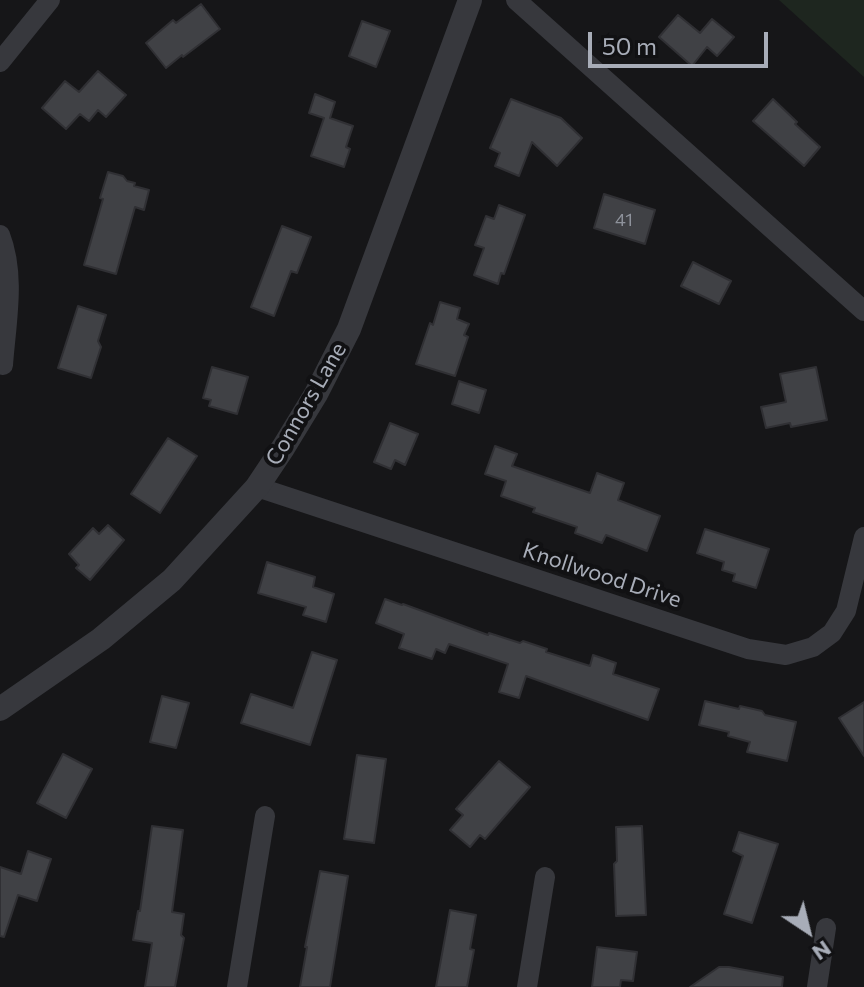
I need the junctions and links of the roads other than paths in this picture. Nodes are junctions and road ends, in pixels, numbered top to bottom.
1 (50, 0) edge
2 (470, 0) edge
3 (516, 0) edge
4 (0, 62) edge
5 (0, 235) edge
6 (864, 311) edge
7 (3, 365) dead end
8 (257, 487) junction
9 (864, 537) edge
10 (0, 709) edge
11 (265, 816) dead end
12 (545, 877) dead end
13 (826, 928) dead end
14 (237, 987) edge
15 (527, 987) edge
16 (817, 987) edge

1 - 4 street
2 - 8 street, Connors Lane
3 - 6 street
5 - 7 street
8 - 9 street, Knollwood Drive
8 - 10 street, Connors Lane
11 - 14 street
12 - 15 street
13 - 16 street

